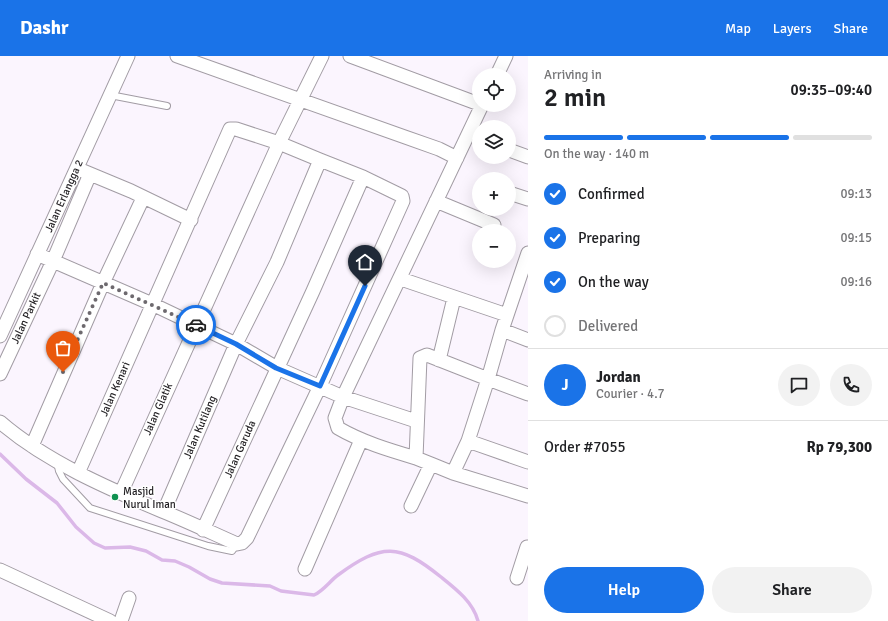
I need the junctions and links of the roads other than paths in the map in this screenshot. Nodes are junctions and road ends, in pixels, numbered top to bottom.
1 (128, 56) edge
2 (176, 56) edge
3 (322, 56) edge
4 (350, 56) edge
5 (506, 56) edge
6 (500, 68) edge
7 (110, 95) junction
8 (300, 99) junction
9 (472, 102) edge
10 (167, 106) dead end
11 (472, 139) edge
12 (279, 143) junction
13 (516, 153) edge
14 (528, 157) edge
15 (457, 158) junction
16 (320, 160) junction
17 (76, 168) junction
18 (90, 174) junction
19 (363, 177) junction
20 (516, 195) edge
21 (143, 198) junction
22 (528, 199) edge
23 (436, 201) junction
24 (191, 220) junction
25 (492, 224) edge
26 (528, 253) edge
27 (37, 254) junction
28 (53, 261) junction
29 (401, 279) junction
30 (103, 283) junction
31 (523, 287) edge
32 (454, 298) junction
33 (152, 304) junction
34 (507, 315) junction
35 (197, 325) junction
36 (502, 330) junction
37 (0, 336) edge
38 (528, 340) edge
39 (236, 344) junction
40 (439, 360) junction
41 (276, 368) junction
42 (0, 374) edge
43 (488, 379) junction
44 (320, 386) junction
45 (528, 394) edge
46 (343, 397) junction
47 (416, 421) junction
48 (0, 422) edge
49 (361, 440) junction
50 (468, 441) junction
51 (32, 446) junction
52 (416, 458) junction
53 (57, 460) junction
54 (528, 462) edge
55 (431, 464) junction
56 (78, 473) junction
57 (453, 473) junction
58 (121, 494) junction
59 (528, 496) edge
60 (411, 506) dead end
61 (164, 511) junction
62 (203, 530) junction
63 (237, 544) junction
64 (528, 544) edge
65 (304, 569) dead end
66 (0, 570) edge
67 (517, 578) dead end
68 (129, 598) dead end
69 (110, 621) edge
70 (121, 621) edge

1 - 7 street, Jalan Erlangga 2
2 - 8 street
3 - 8 street, Jalan Glatik
4 - 9 street
5 - 6 street
7 - 10 lane
7 - 17 street, Jalan Erlangga 2
8 - 12 street, Jalan Glatik
8 - 15 street
11 - 15 street
12 - 16 street
12 - 24 street, Jalan Kenari
12 - 35 street, Jalan Glatik
13 - 14 street
15 - 23 street
16 - 19 street
16 - 39 street, Jalan Kutilang
17 - 18 street
17 - 27 street, Jalan Erlangga 2
18 - 21 street
18 - 28 street, Jalan Parkit
19 - 41 street, Jalan Garuda
19 - 44 street
20 - 22 street
21 - 24 street
21 - 30 street
23 - 25 street
23 - 29 street
24 - 33 street, Jalan Kenari
26 - 31 street
27 - 28 street
27 - 37 street, Jalan Erlangga 2
28 - 30 street
28 - 42 street, Jalan Parkit
29 - 32 street
29 - 46 street
30 - 33 street
30 - 51 street
31 - 34 street
32 - 34 street
32 - 40 street
33 - 35 street
33 - 56 street, Jalan Kenari
34 - 36 street
35 - 39 street
35 - 58 street, Jalan Glatik
36 - 38 street
36 - 43 street
39 - 41 street
39 - 61 street, Jalan Kutilang
40 - 43 street
40 - 47 street
41 - 44 street
41 - 62 street, Jalan Garuda
43 - 45 street
43 - 50 street
44 - 46 street
44 - 63 street
46 - 47 street
46 - 49 street
47 - 52 street
48 - 51 street
49 - 52 street
49 - 65 street
50 - 54 street
50 - 57 street
51 - 53 street
52 - 55 street
53 - 56 street
53 - 63 lane
55 - 57 street
55 - 60 street
56 - 58 street
57 - 59 street
58 - 61 street
61 - 62 street
62 - 63 street
64 - 67 street
66 - 69 street
68 - 70 street

